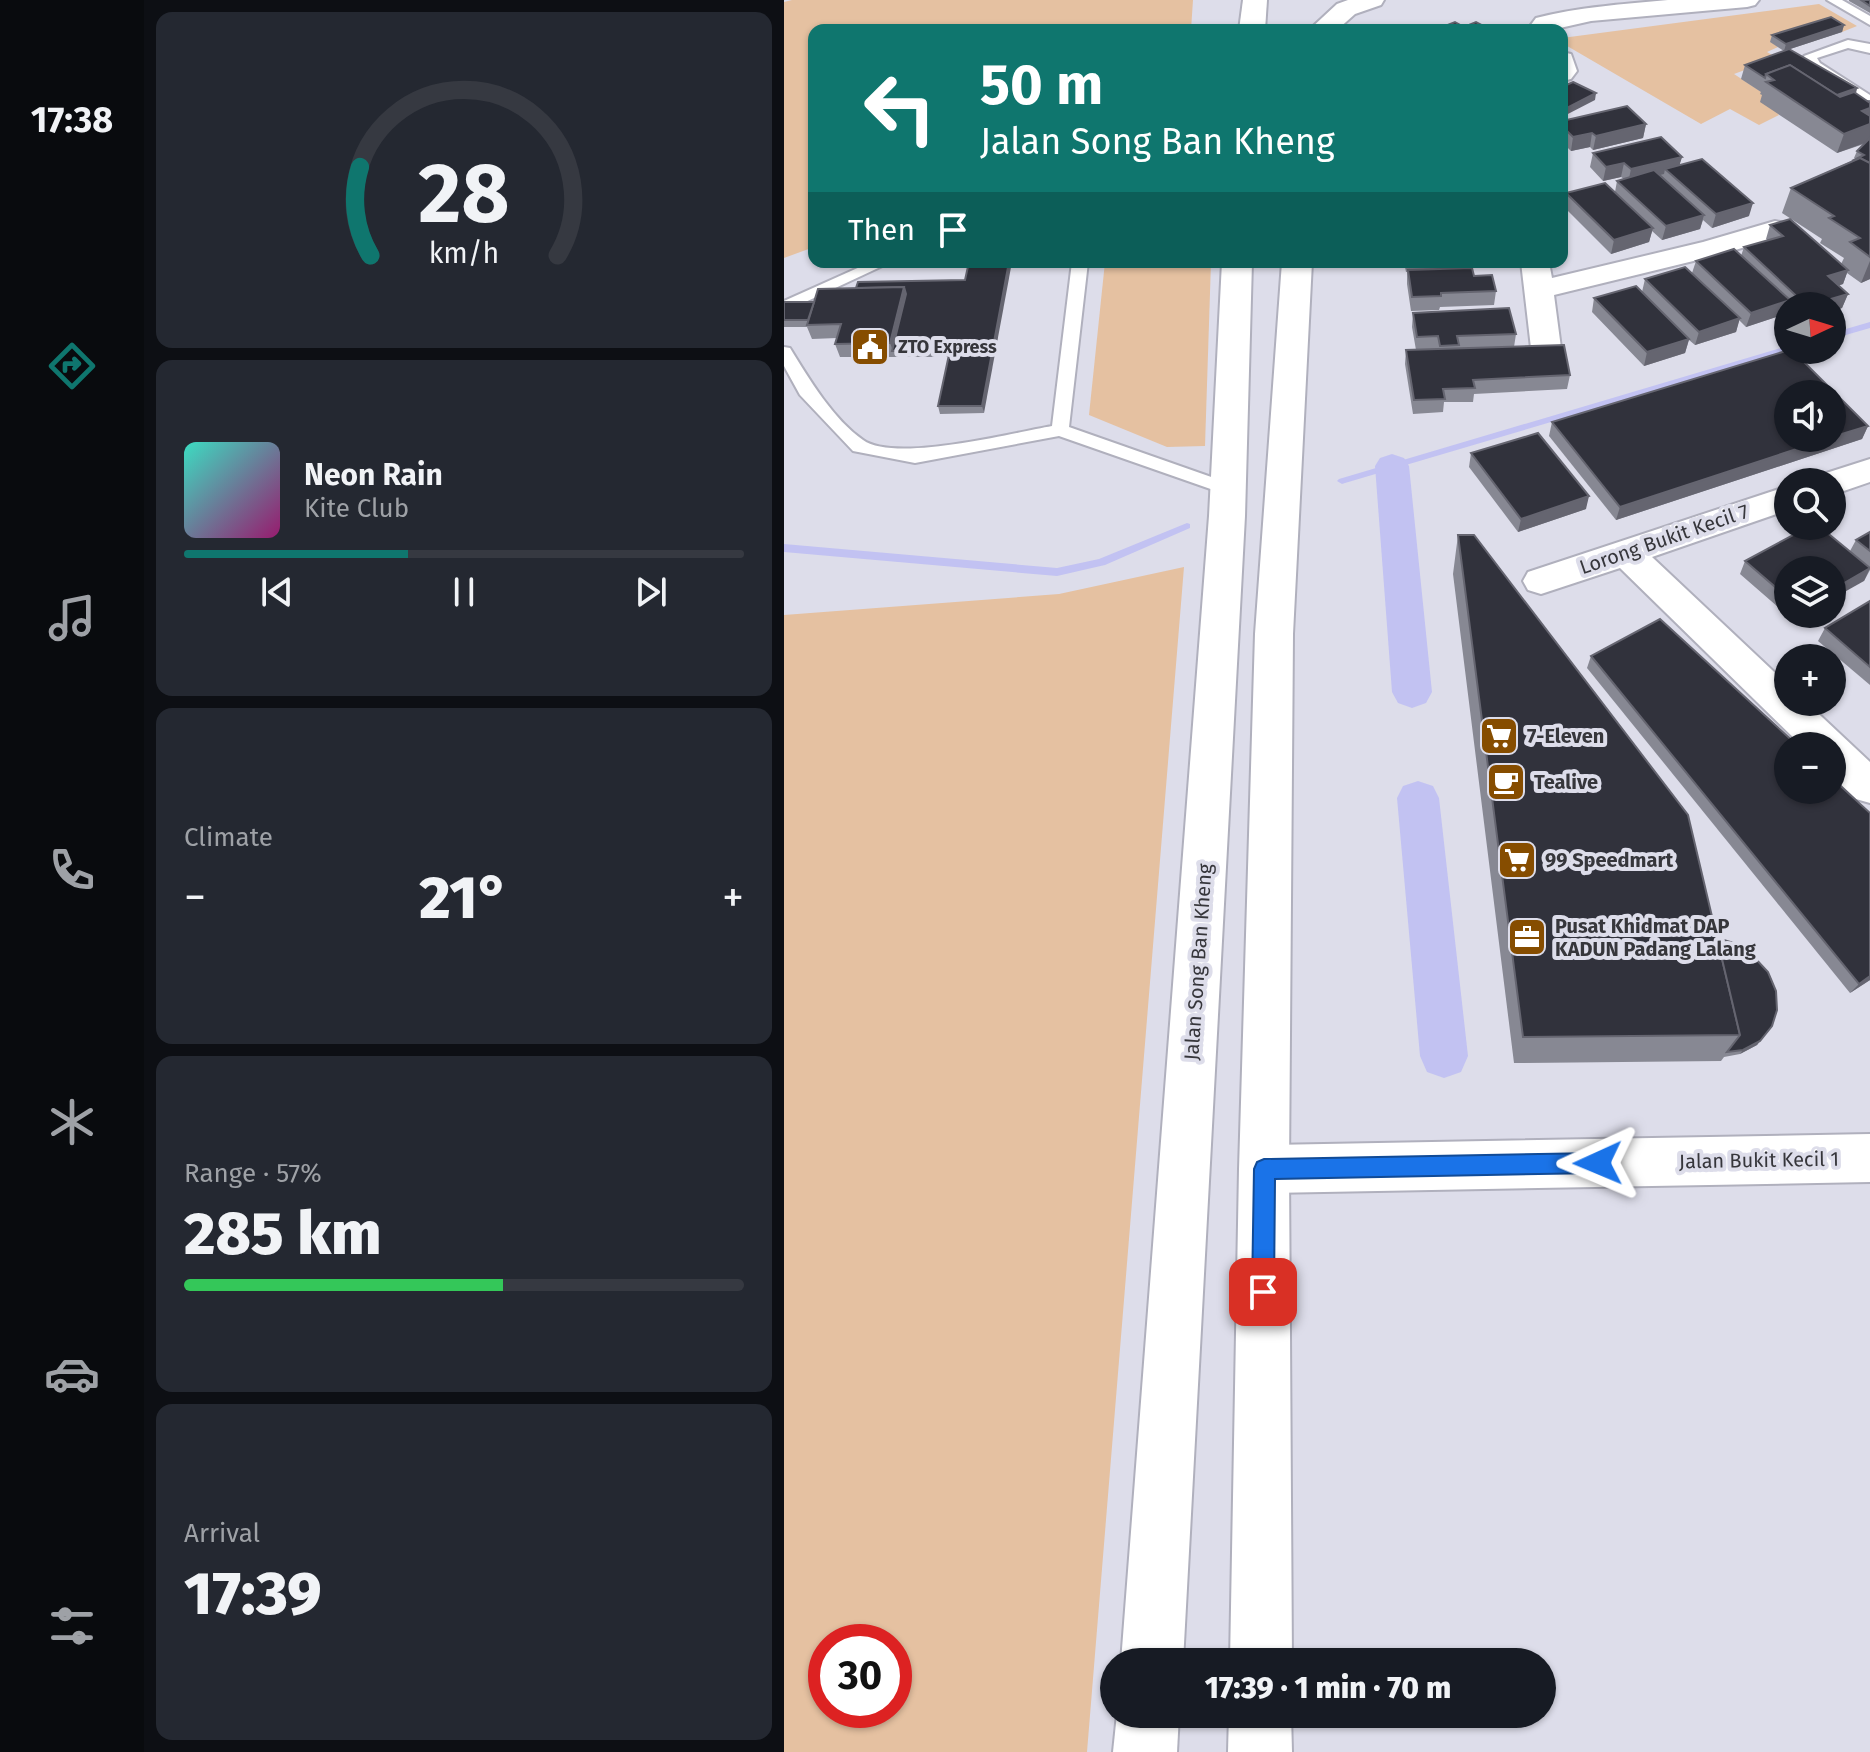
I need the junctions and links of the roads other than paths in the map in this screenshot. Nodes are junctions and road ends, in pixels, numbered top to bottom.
1 (1255, 0) edge
2 (1372, 0) edge
3 (1747, 0) edge
4 (1833, 0) edge
5 (1870, 21) edge
6 (1253, 24) edge
7 (1317, 24) edge
8 (1543, 24) edge
9 (1870, 49) edge
10 (1870, 101) edge
11 (1775, 229) edge
12 (870, 268) edge
13 (1079, 268) edge
14 (1237, 268) edge
15 (1297, 268) edge
16 (1537, 276) edge
17 (784, 307) edge
18 (1546, 348) edge
19 (784, 352) edge
20 (1060, 430) junction
21 (1870, 470) edge
22 (1846, 478) edge
23 (1228, 489) junction
24 (1774, 503) edge
25 (1625, 552) junction
26 (1541, 581) dead end
27 (1812, 732) edge
28 (1846, 764) edge
29 (1870, 787) edge
30 (1870, 1158) edge
31 (1264, 1169) junction
32 (1153, 1648) edge
33 (1261, 1648) edge
34 (1147, 1728) edge
35 (1260, 1728) edge
36 (1145, 1752) edge
37 (1260, 1752) edge

1 - 6 main road
2 - 7 main road
3 - 8 street
4 - 5 lane
9 - 10 lane
11 - 16 street
12 - 17 lane
13 - 20 lane
14 - 23 main road, Jalan Song Ban Kheng
15 - 31 main road
16 - 18 street
19 - 20 lane
20 - 23 lane
21 - 22 street
23 - 32 main road, Jalan Song Ban Kheng
24 - 25 street, Lorong Bukit Kecil 7
25 - 26 street, Lorong Bukit Kecil 7
25 - 27 street
28 - 29 street
30 - 31 street, Jalan Bukit Kecil 1
31 - 33 main road
34 - 36 main road
35 - 37 main road

